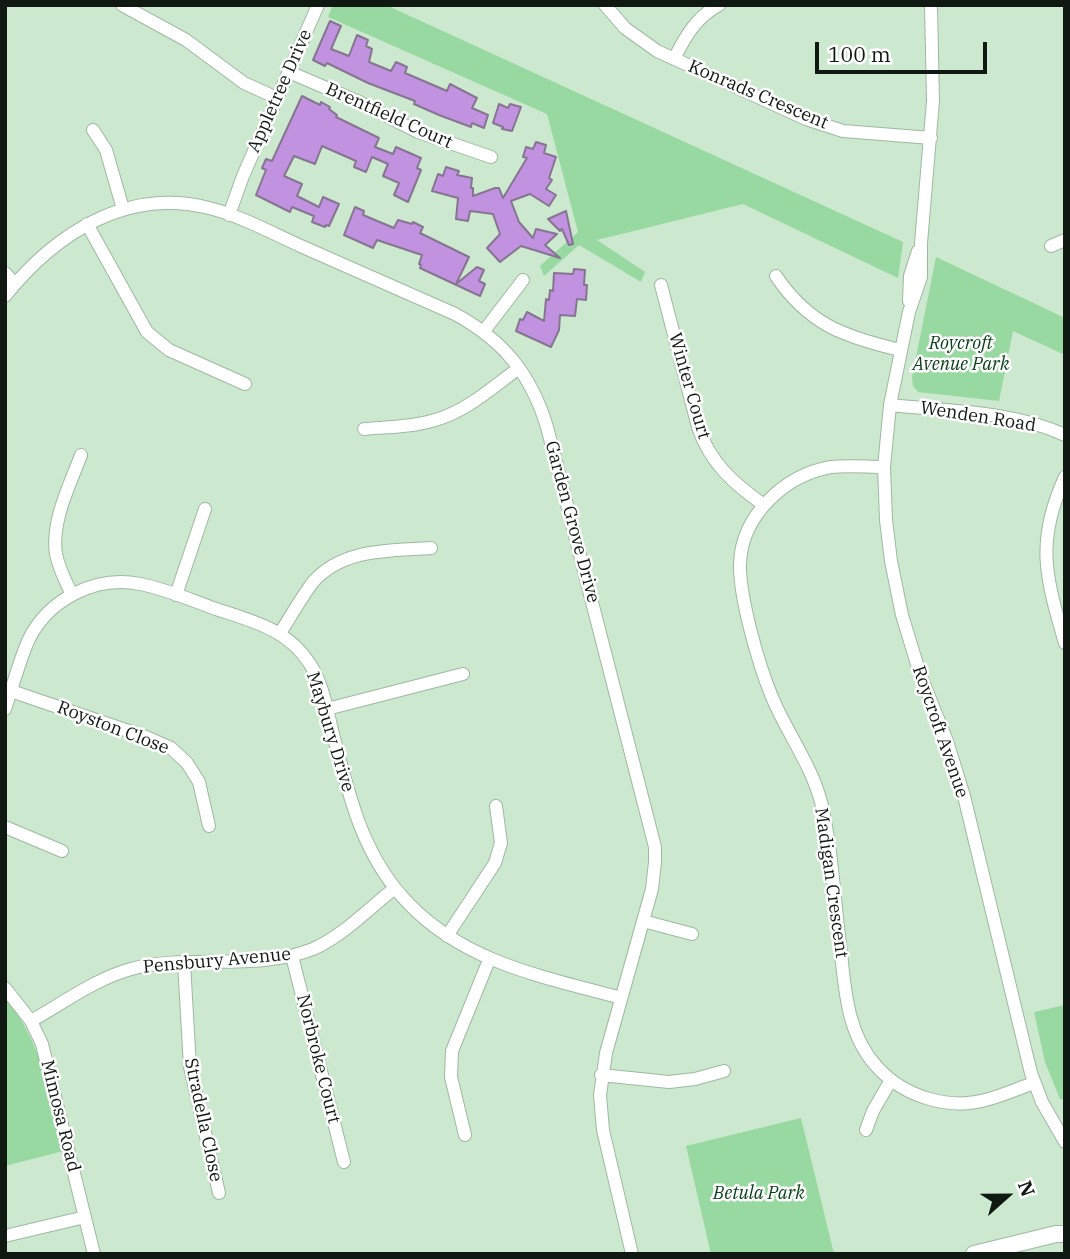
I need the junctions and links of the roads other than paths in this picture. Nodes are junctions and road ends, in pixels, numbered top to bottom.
1 (122, 5) edge
2 (318, 5) edge
3 (604, 5) edge
4 (719, 5) edge
5 (931, 5) edge
6 (674, 59) junction
7 (289, 72) junction
8 (276, 98) junction
9 (93, 130) dead end
10 (931, 138) junction
11 (491, 157) dead end
12 (123, 209) junction
13 (225, 213) junction
14 (87, 224) junction
15 (1065, 240) edge
16 (1051, 246) dead end
17 (5, 273) edge
18 (776, 276) dead end
19 (523, 280) dead end
20 (15, 285) junction
21 (661, 285) dead end
22 (5, 296) edge
23 (484, 331) junction
24 (900, 349) junction
25 (519, 368) junction
26 (245, 384) dead end
27 (890, 405) junction
28 (364, 429) dead end
29 (1065, 435) edge
30 (81, 455) dead end
31 (884, 467) junction
32 (1065, 477) edge
33 (764, 505) junction
34 (205, 509) dead end
35 (431, 548) dead end
36 (72, 595) junction
37 (176, 595) junction
38 (280, 633) junction
39 (1065, 643) edge
40 (463, 674) dead end
41 (11, 691) junction
42 (5, 709) edge
43 (327, 709) junction
44 (496, 806) dead end
45 (209, 826) dead end
46 (5, 827) edge
47 (62, 851) dead end
48 (395, 888) junction
49 (643, 921) junction
50 (692, 934) dead end
51 (447, 936) junction
52 (292, 956) junction
53 (489, 960) junction
54 (184, 963) junction
55 (5, 988) edge
56 (621, 998) junction
57 (31, 1021) junction
58 (724, 1071) dead end
59 (601, 1075) junction
60 (891, 1080) junction
61 (1034, 1083) junction
62 (1060, 1121) edge
63 (866, 1130) dead end
64 (465, 1135) dead end
65 (1065, 1142) edge
66 (344, 1162) dead end
67 (219, 1193) dead end
68 (85, 1217) junction
69 (1062, 1233) edge
70 (5, 1236) edge
71 (93, 1254) edge
72 (632, 1254) edge
73 (974, 1254) edge

1 - 8 street
2 - 7 street, Appletree Drive
3 - 6 street, Konrads Crescent
4 - 6 street
5 - 10 street, Roycroft Avenue
6 - 10 street, Konrads Crescent
7 - 8 street, Appletree Drive
7 - 11 street, Brentfield Court
8 - 13 street, Appletree Drive
9 - 12 street
10 - 24 street, Roycroft Avenue
12 - 13 street, Garden Grove Drive
12 - 14 street, Garden Grove Drive
13 - 23 street, Garden Grove Drive
14 - 20 street, Garden Grove Drive
14 - 26 street
15 - 16 street
17 - 20 street
18 - 24 street
19 - 23 street
20 - 22 street, Garden Grove Drive
21 - 33 street, Winter Court
23 - 25 street, Garden Grove Drive
24 - 27 street, Roycroft Avenue
25 - 28 street
25 - 49 street, Garden Grove Drive
27 - 29 street, Wenden Road
27 - 31 street, Roycroft Avenue
30 - 36 street
31 - 33 street, Madigan Crescent
31 - 61 street, Roycroft Avenue
32 - 39 street
33 - 60 street, Madigan Crescent
34 - 37 street
35 - 38 street
36 - 37 street, Maybury Drive
36 - 41 street, Maybury Drive
37 - 38 street, Maybury Drive
38 - 43 street, Maybury Drive
40 - 43 street
41 - 42 street, Maybury Drive
41 - 45 street, Royston Close
43 - 48 street, Maybury Drive
44 - 51 street
46 - 47 street
48 - 51 street, Maybury Drive
48 - 52 street, Pensbury Avenue
49 - 50 street
49 - 56 street, Garden Grove Drive
51 - 53 street, Maybury Drive
52 - 54 street, Pensbury Avenue
52 - 66 street, Norbroke Court
53 - 56 street, Maybury Drive
53 - 64 street
54 - 57 street, Pensbury Avenue
54 - 67 street, Stradella Close
55 - 57 street, Mimosa Road
56 - 59 street, Garden Grove Drive
57 - 68 street, Mimosa Road
58 - 59 street
59 - 72 street, Garden Grove Drive
60 - 61 street, Madigan Crescent
60 - 63 street
61 - 62 street, Roycroft Avenue
62 - 65 street, Roycroft Avenue
68 - 70 street
68 - 71 street, Mimosa Road
69 - 73 street

